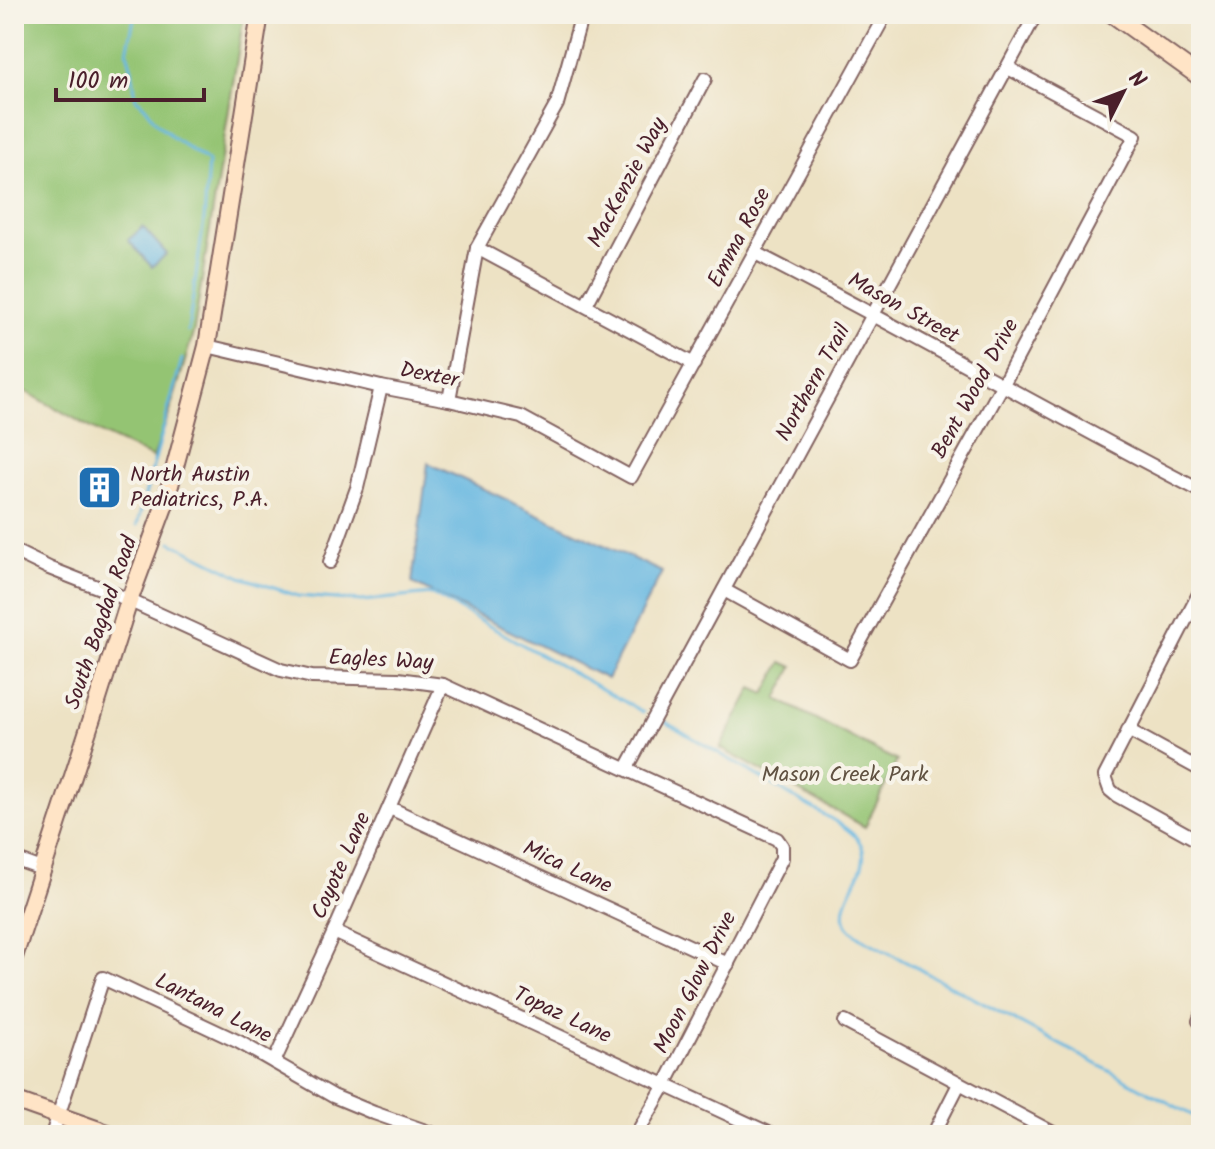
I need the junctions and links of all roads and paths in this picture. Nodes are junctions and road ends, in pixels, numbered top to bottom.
1 (260, 14) edge
2 (582, 14) edge
3 (1112, 14) edge
4 (879, 16) edge
5 (1035, 16) dead end
6 (1008, 68) junction
7 (1201, 78) edge
8 (705, 79) dead end
9 (477, 248) junction
10 (755, 253) junction
11 (586, 305) junction
12 (873, 315) junction
13 (207, 346) junction
14 (694, 364) junction
15 (1002, 386) junction
16 (381, 387) junction
17 (449, 400) junction
18 (631, 477) joint
19 (1201, 491) edge
20 (14, 551) edge
21 (330, 562) dead end
22 (724, 590) junction
23 (1201, 590) edge
24 (129, 601) junction
25 (1197, 607) edge
26 (443, 685) junction
27 (1128, 730) junction
28 (627, 768) junction
29 (1201, 770) edge
30 (390, 808) junction
31 (1201, 842) edge
32 (782, 846) joint
33 (14, 859) edge
34 (42, 869) junction
35 (334, 932) junction
36 (14, 957) edge
37 (728, 964) junction
38 (845, 1022) dead end
39 (274, 1062) junction
40 (959, 1084) junction
41 (665, 1085) junction
42 (14, 1100) edge
43 (59, 1115) junction
44 (52, 1135) edge
45 (113, 1135) edge
46 (437, 1135) edge
47 (636, 1135) edge
48 (773, 1135) edge
49 (933, 1135) edge
50 (1057, 1135) edge

1 - 13 main road, South Bagdad Road
2 - 9 street
3 - 7 main road
4 - 10 street, Emma Rose
5 - 6 street, Northern Trail
6 - 12 street, Northern Trail
6 - 15 street, Bent Wood Drive
8 - 11 street, MacKenzie Way
9 - 11 street
9 - 17 street
10 - 12 street, Mason Street
10 - 14 street, Emma Rose
11 - 14 street
12 - 15 street, Mason Street
12 - 22 street, Northern Trail
13 - 16 street, Dexter
13 - 24 main road, South Bagdad Road
14 - 18 street, Emma Rose
15 - 19 street, Mason Street
15 - 22 street, Bent Wood Drive
16 - 17 street, Dexter
16 - 21 street
17 - 18 street, Dexter
20 - 24 street, Eagles Way
22 - 28 street, Northern Trail
23 - 25 street
24 - 26 street, Eagles Way
24 - 34 main road, South Bagdad Road
25 - 27 street
26 - 28 street, Eagles Way
26 - 30 street, Coyote Lane
27 - 29 street
27 - 31 street
28 - 32 street, Eagles Way
30 - 35 street, Coyote Lane
30 - 37 street, Mica Lane
32 - 37 street, Moon Glow Drive
33 - 34 street
34 - 36 main road, South Bagdad Road
35 - 39 street, Coyote Lane
35 - 41 street, Topaz Lane
37 - 41 street, Moon Glow Drive
38 - 40 street
39 - 43 street, Lantana Lane
39 - 46 street, Lantana Lane
40 - 49 street
40 - 50 street
41 - 47 street, Moon Glow Drive
41 - 48 street, Topaz Lane
42 - 43 main road
43 - 44 street
43 - 45 main road

